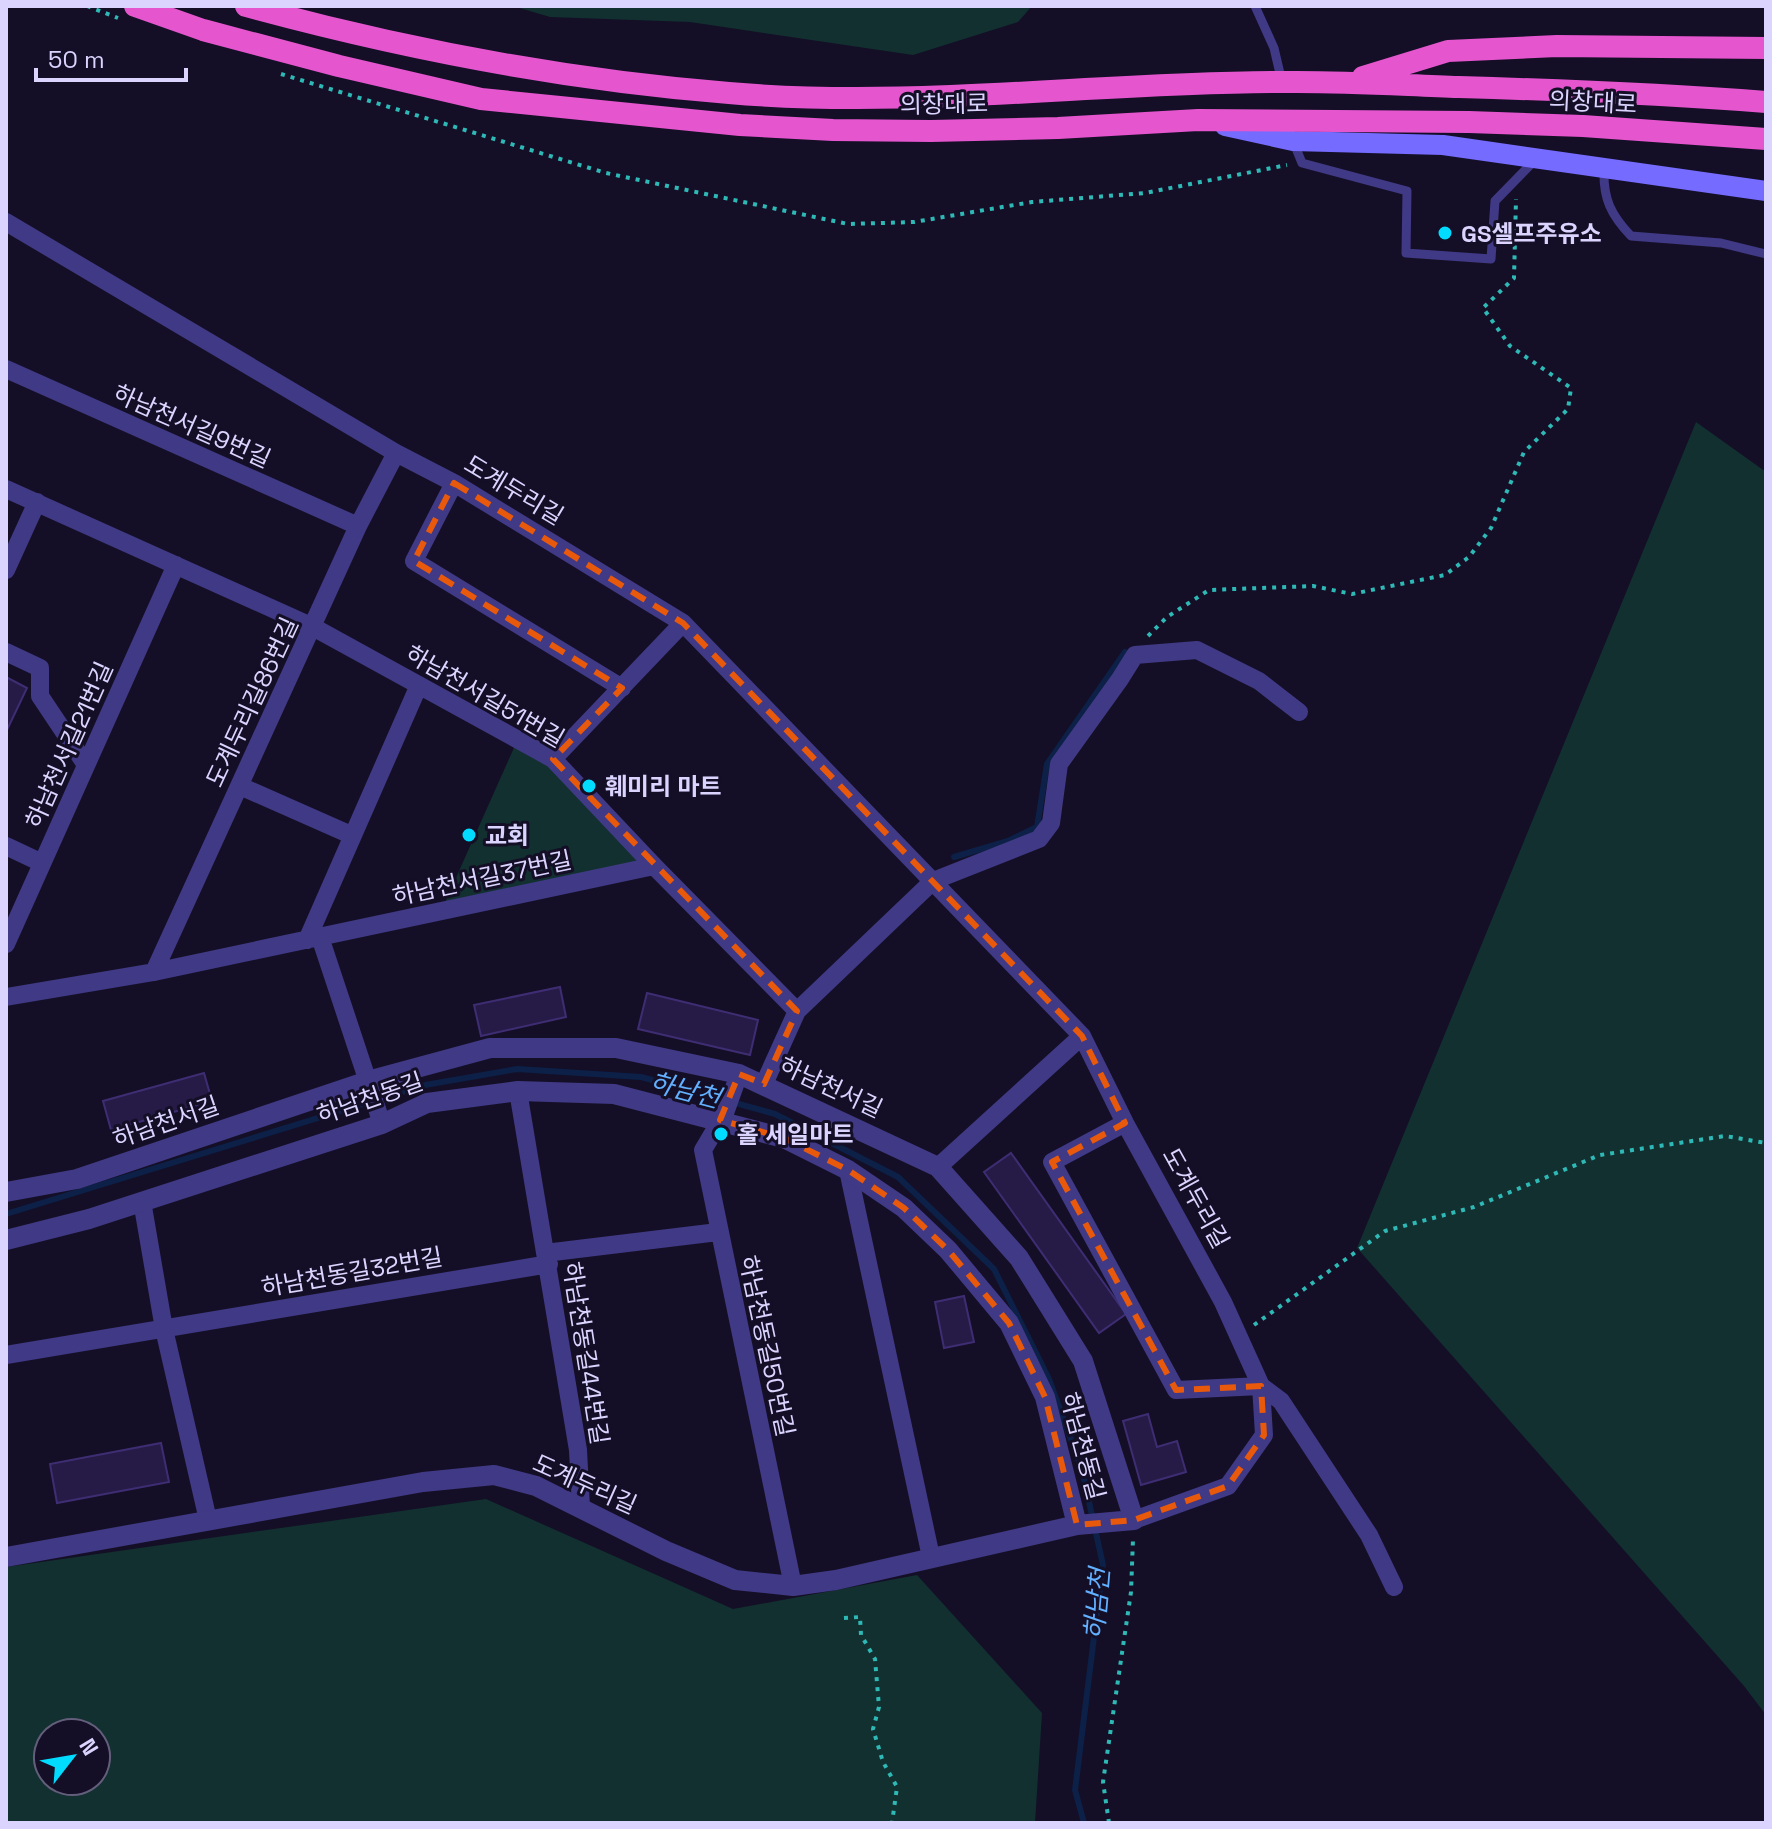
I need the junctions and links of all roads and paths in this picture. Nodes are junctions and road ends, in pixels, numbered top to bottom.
1 (87, 6) edge
2 (246, 6) edge
3 (1255, 6) edge
4 (131, 14) edge
5 (1766, 48) edge
6 (268, 70) dead end
7 (1282, 82) junction
8 (1343, 83) junction
9 (1766, 102) edge
10 (1198, 120) junction
11 (1766, 139) edge
12 (1293, 141) junction
13 (1537, 158) junction
14 (1302, 163) junction
15 (1604, 169) junction
16 (1517, 176) junction
17 (1766, 191) edge
18 (6, 222) edge
19 (1766, 254) edge
20 (6, 369) edge
21 (396, 453) junction
22 (454, 483) junction
23 (6, 489) edge
24 (37, 502) junction
25 (358, 526) junction
26 (176, 565) junction
27 (6, 570) edge
28 (683, 623) junction
29 (313, 627) junction
30 (6, 652) edge
31 (1135, 655) junction
32 (419, 685) junction
33 (622, 688) junction
34 (1299, 712) dead end
35 (553, 759) junction
36 (86, 765) junction
37 (240, 786) junction
38 (351, 835) junction
39 (6, 846) edge
40 (42, 863) junction
41 (654, 866) junction
42 (933, 881) junction
43 (314, 938) junction
44 (6, 944) edge
45 (154, 972) junction
46 (6, 997) edge
47 (797, 1011) junction
48 (1082, 1036) junction
49 (737, 1081) junction
50 (764, 1084) junction
51 (369, 1085) junction
52 (518, 1091) junction
53 (722, 1117) junction
54 (381, 1119) junction
55 (1125, 1123) junction
56 (1766, 1143) edge
57 (938, 1167) junction
58 (848, 1170) junction
59 (6, 1192) edge
60 (142, 1201) junction
61 (718, 1232) junction
62 (6, 1240) edge
63 (547, 1258) junction
64 (1250, 1327) dead end
65 (164, 1329) junction
66 (6, 1355) edge
67 (1261, 1386) junction
68 (581, 1508) junction
69 (208, 1520) junction
70 (1124, 1522) junction
71 (1080, 1525) junction
72 (6, 1557) edge
73 (931, 1557) junction
74 (793, 1586) junction
75 (1394, 1587) dead end
76 (844, 1618) dead end
77 (892, 1823) edge
78 (1109, 1823) edge

1 - 4 path
2 - 7 highway, 의창대로
3 - 7 lane
4 - 10 highway, 의창대로
5 - 8 highway
6 - 14 path
7 - 8 highway, 의창대로
8 - 9 highway, 의창대로
10 - 11 highway, 의창대로
10 - 12 main road
12 - 13 main road
12 - 14 lane
13 - 15 main road
13 - 16 lane
14 - 16 lane
15 - 17 main road
15 - 19 lane
16 - 31 path
18 - 21 street, 도계두리길
20 - 25 street, 하남천서길9번길
21 - 22 street, 도계두리길
21 - 25 street, 도계두리길86번길
22 - 28 street, 도계두리길
22 - 33 street
23 - 24 street, 하남천서길51번길
24 - 26 street, 하남천서길51번길
24 - 27 street
25 - 29 street, 도계두리길86번길
26 - 29 street, 하남천서길51번길
26 - 36 street, 하남천서길21번길
28 - 33 street
28 - 42 street, 도계두리길
29 - 32 street, 하남천서길51번길
29 - 37 street, 도계두리길86번길
30 - 36 street
31 - 34 street
31 - 42 street
32 - 35 street, 하남천서길51번길
32 - 38 street
33 - 35 street
35 - 41 street, 하남천서길51번길
36 - 40 street, 하남천서길21번길
37 - 38 street
37 - 45 street, 도계두리길86번길
38 - 43 street
39 - 40 street
40 - 44 street, 하남천서길21번길
41 - 43 street, 하남천서길37번길
41 - 47 street, 하남천서길51번길
42 - 47 street
42 - 48 street, 도계두리길
43 - 45 street
43 - 51 street
45 - 46 street
47 - 50 street
48 - 55 street, 도계두리길
48 - 57 street
49 - 50 street, 하남천서길
49 - 51 street, 하남천서길
49 - 53 street, 하남천동길50번길
50 - 57 street, 하남천서길
51 - 54 street
51 - 59 street, 하남천서길
52 - 53 street, 하남천동길
52 - 54 street, 하남천동길
52 - 63 street, 하남천동길44번길
53 - 58 street, 하남천동길
53 - 61 street, 하남천동길50번길
54 - 60 street, 하남천동길
55 - 67 street, 도계두리길
55 - 67 street
56 - 64 path
57 - 70 street, 하남천서길
58 - 71 street, 하남천동길
58 - 73 street
60 - 62 street, 하남천동길
60 - 65 street
61 - 63 street, 하남천동길44번길
61 - 74 street, 하남천동길50번길
63 - 65 street, 하남천동길32번길
63 - 68 street, 하남천동길44번길
65 - 66 street, 하남천동길32번길
65 - 69 street
67 - 70 street, 도계두리길
67 - 75 street, 도계두리길
68 - 69 street, 도계두리길
68 - 74 street, 도계두리길
69 - 72 street, 도계두리길
70 - 71 street, 도계두리길
70 - 78 path
71 - 73 street, 도계두리길
73 - 74 street, 도계두리길
76 - 77 path

